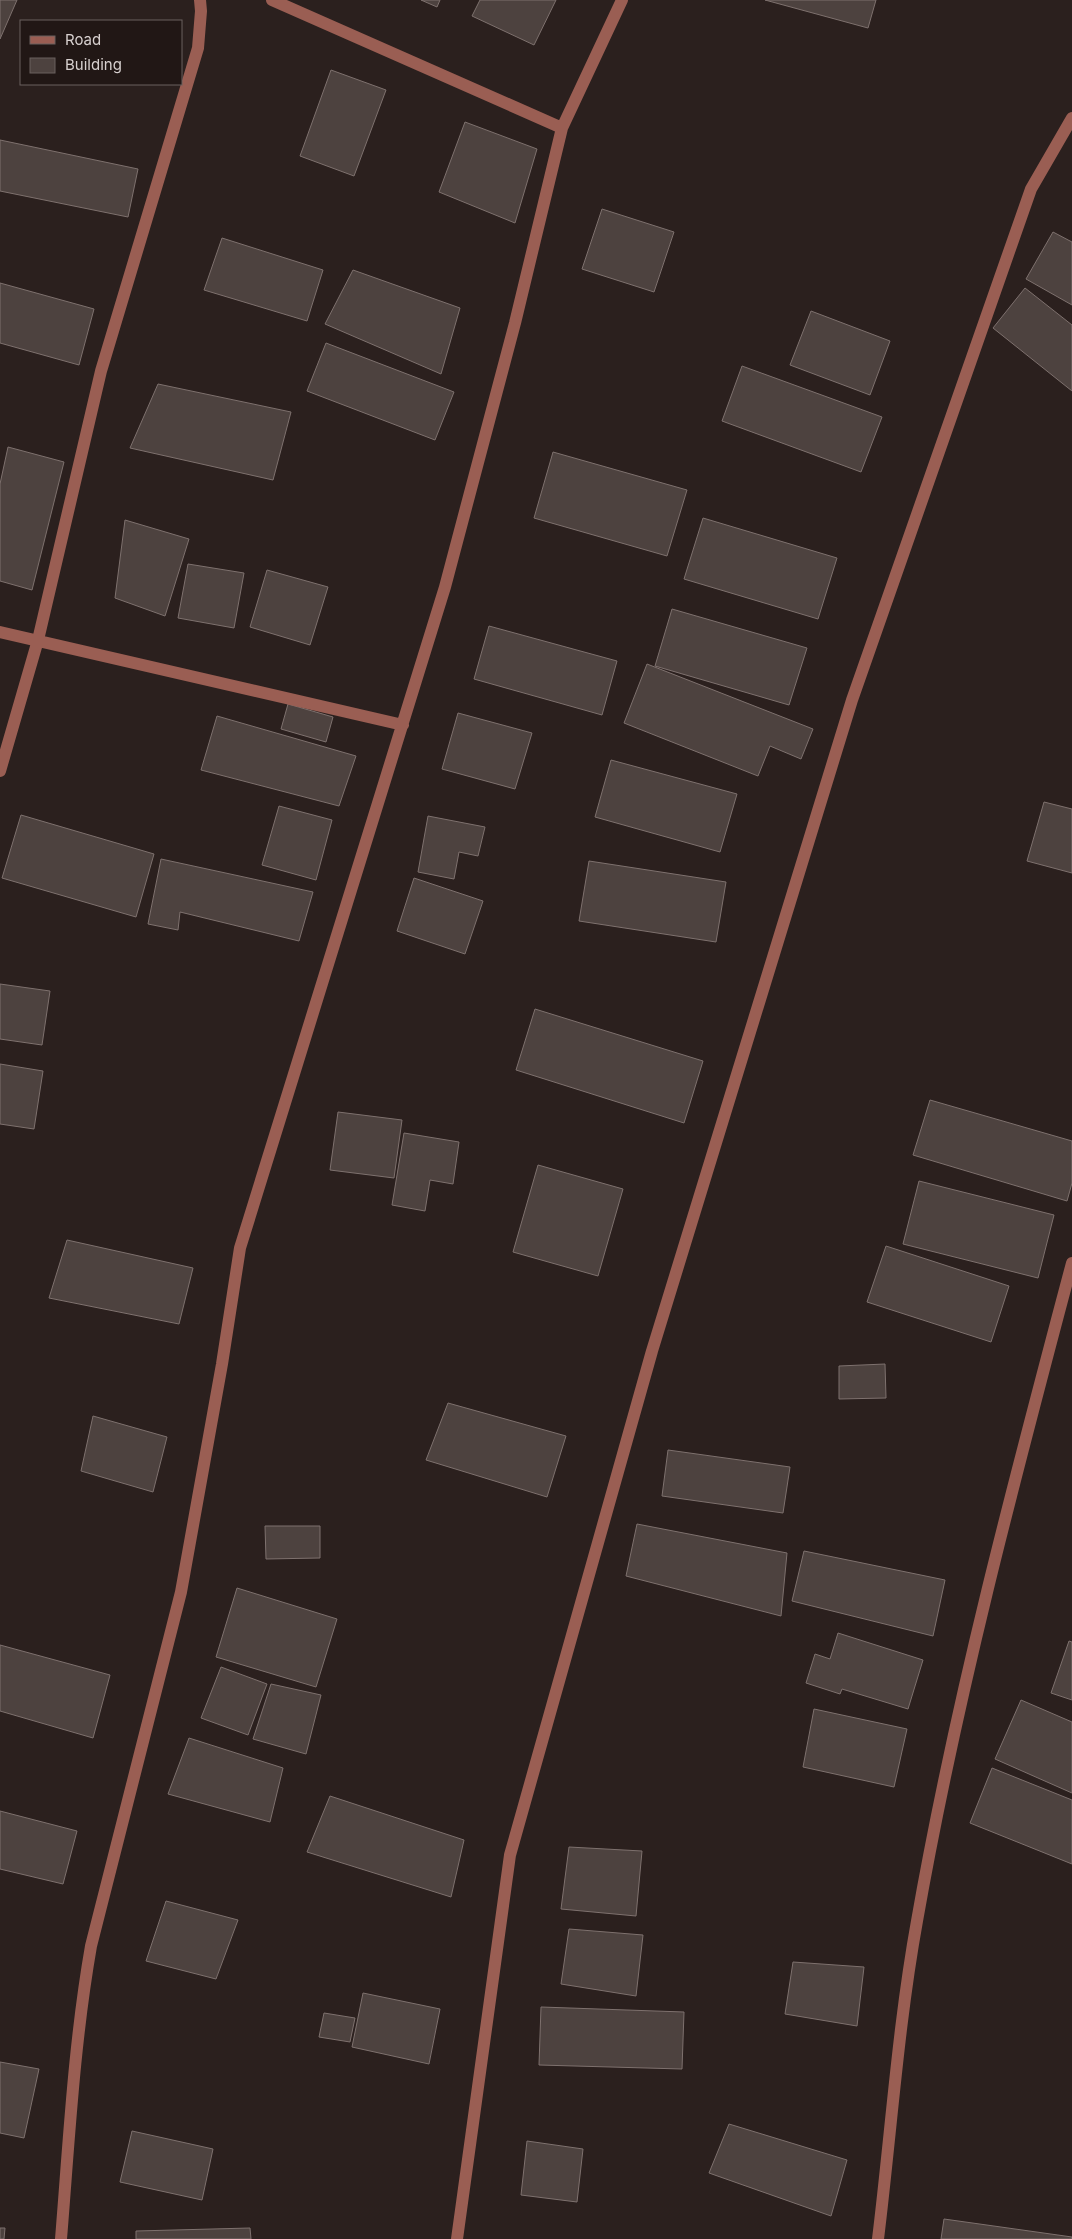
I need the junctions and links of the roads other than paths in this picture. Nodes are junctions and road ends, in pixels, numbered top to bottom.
1 (200, 0) edge
2 (272, 0) edge
3 (622, 0) edge
4 (1072, 118) edge
5 (562, 128) junction
6 (0, 632) edge
7 (38, 640) junction
8 (403, 725) junction
9 (0, 771) edge
10 (1072, 1264) edge
11 (61, 2239) edge
12 (457, 2239) edge
13 (878, 2239) edge

1 - 7 street
2 - 5 street
3 - 5 street
4 - 12 street
5 - 8 street
6 - 7 street
7 - 8 street
7 - 9 street
8 - 11 street
10 - 13 street

